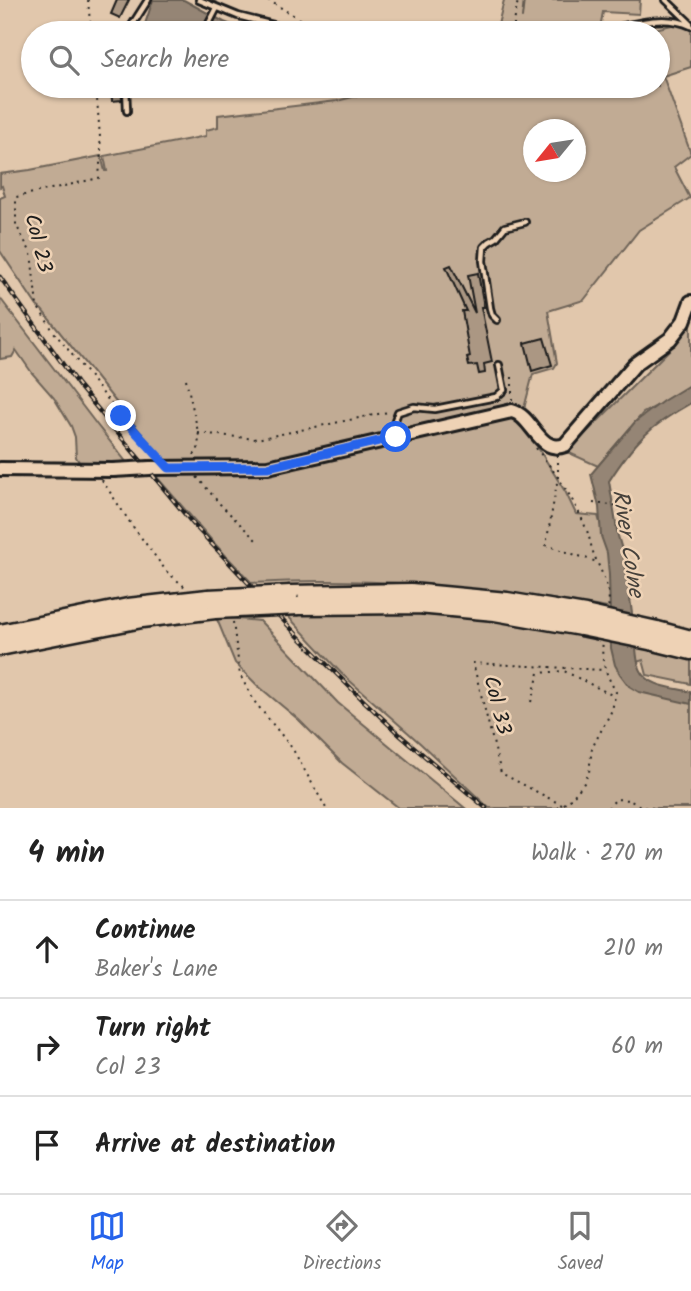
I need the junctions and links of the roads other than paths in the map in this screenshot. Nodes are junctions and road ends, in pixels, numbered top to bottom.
1 (148, 0) edge
2 (199, 0) edge
3 (666, 0) edge
4 (217, 8) junction
5 (135, 21) edge
6 (210, 21) edge
7 (258, 21) edge
8 (656, 21) edge
9 (691, 25) edge
10 (127, 98) edge
11 (127, 111) dead end
12 (525, 222) dead end
13 (691, 302) edge
14 (497, 320) dead end
15 (499, 365) dead end
16 (396, 437) junction
17 (0, 469) edge
18 (212, 604) junction
19 (0, 633) edge
20 (655, 636) junction
21 (691, 639) edge
22 (0, 647) edge
23 (691, 652) edge

1 - 5 lane
2 - 4 lane
3 - 9 lane
4 - 6 lane
4 - 7 lane
8 - 9 lane
10 - 11 lane
12 - 14 lane
13 - 16 street
15 - 16 lane
16 - 17 street, bridge
18 - 19 highway
18 - 20 highway, bridge
18 - 22 highway
20 - 21 highway
20 - 23 highway

